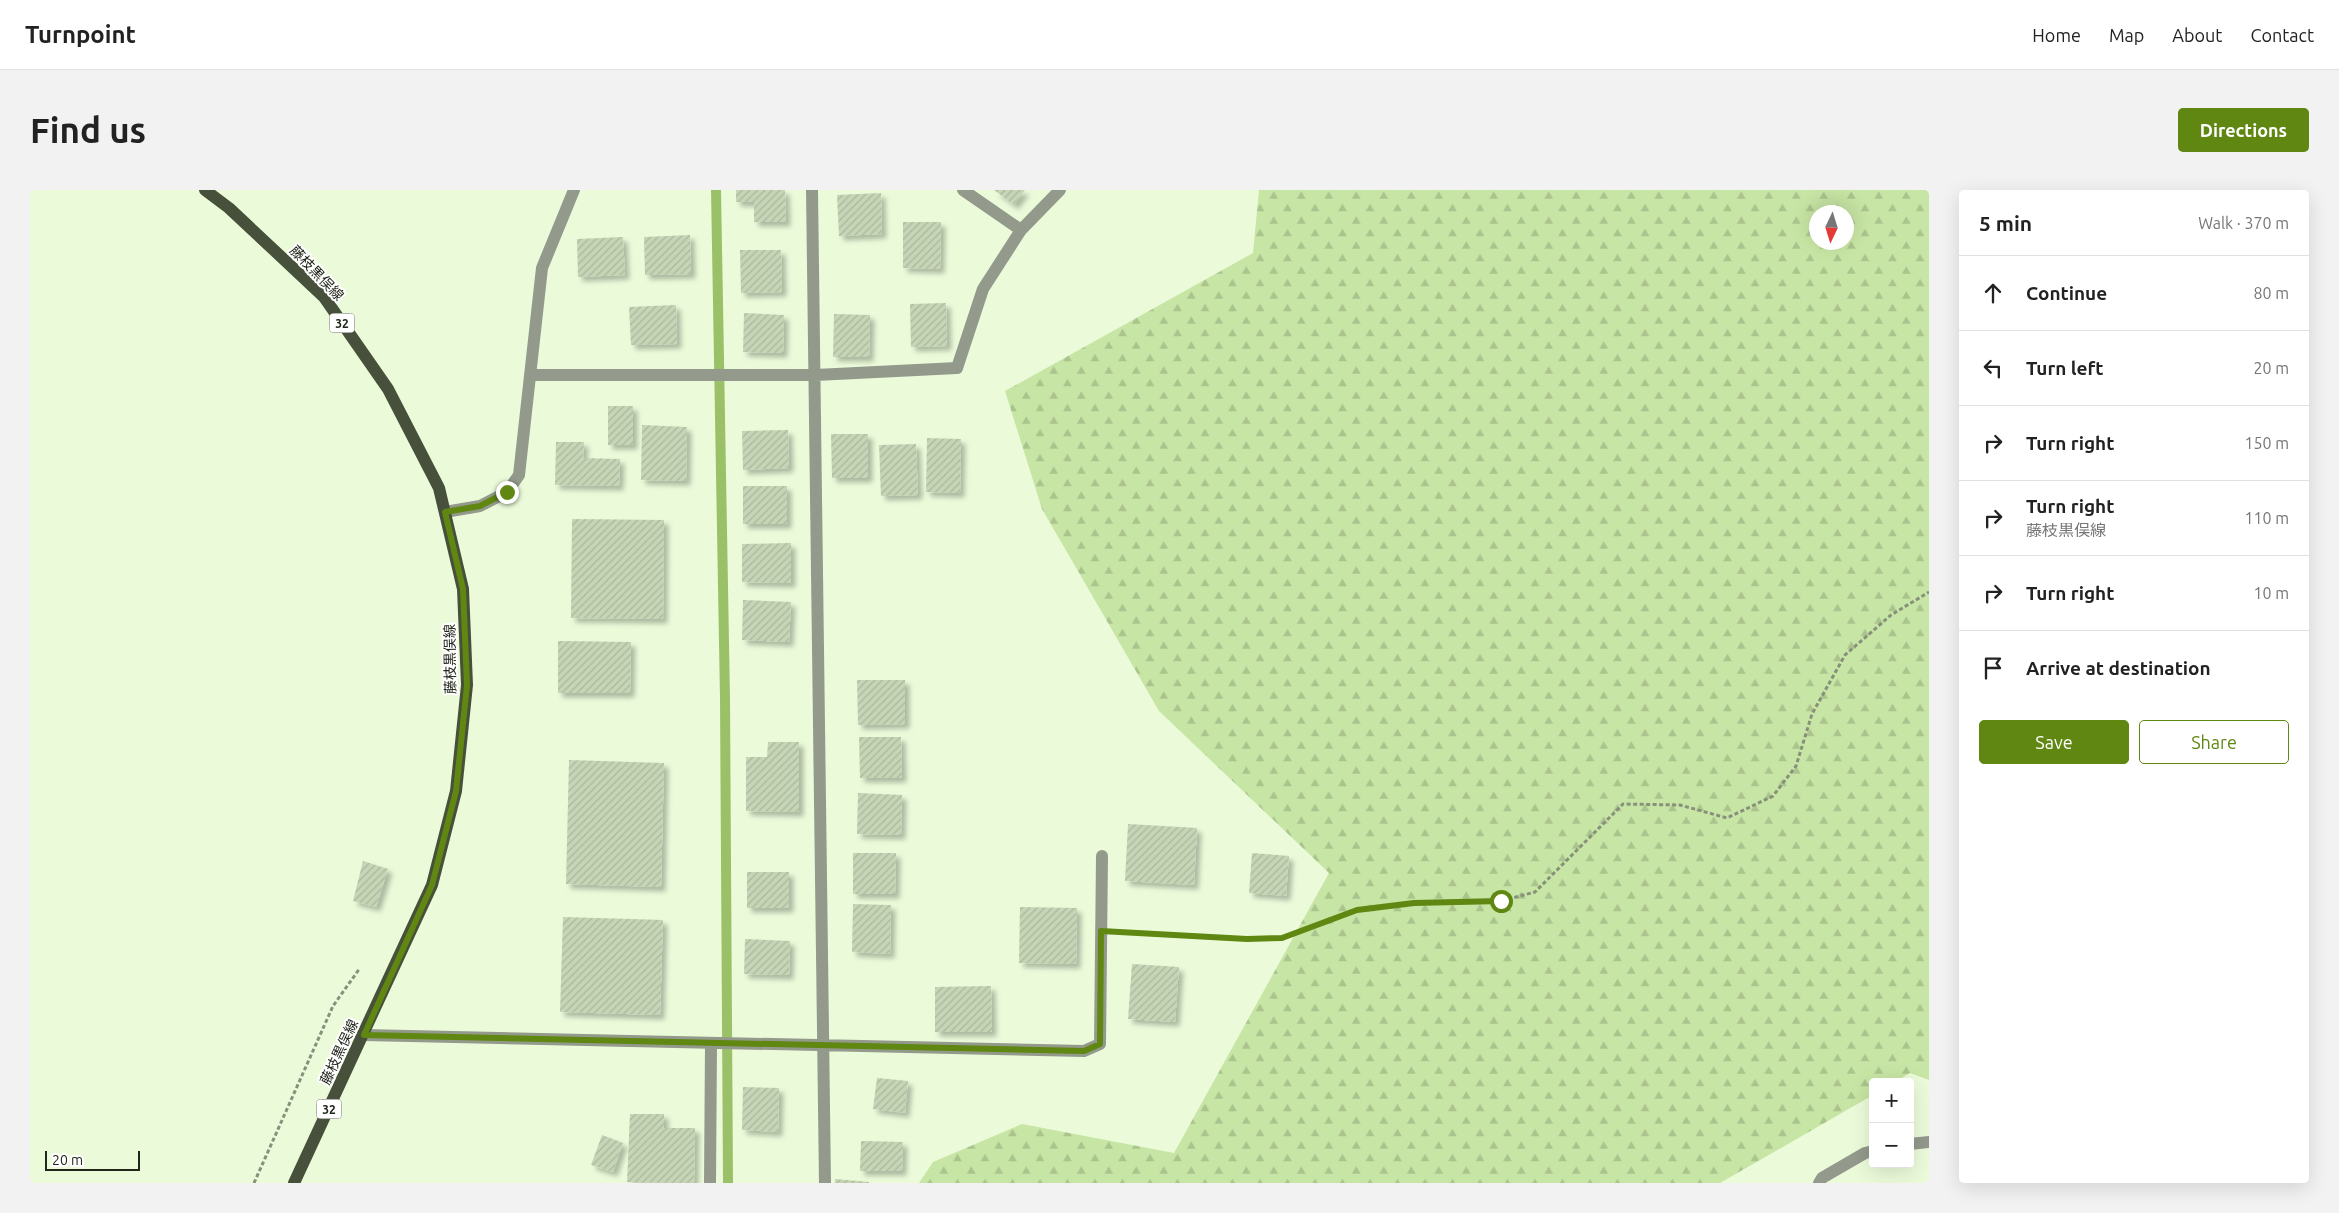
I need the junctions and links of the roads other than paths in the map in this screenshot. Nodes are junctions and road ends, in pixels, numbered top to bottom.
1 (205, 190) edge
2 (574, 190) edge
3 (812, 190) edge
4 (963, 190) edge
5 (1060, 190) edge
6 (1021, 230) junction
7 (816, 375) junction
8 (530, 376) junction
9 (445, 512) junction
10 (1102, 856) dead end
11 (364, 1035) junction
12 (711, 1043) junction
13 (823, 1045) junction
14 (1929, 1142) edge
15 (1914, 1144) edge
16 (1869, 1152) edge
17 (294, 1183) edge
18 (710, 1183) edge
19 (825, 1183) edge
20 (1819, 1183) edge

1 - 9 main road, 藤枝黒俣線 / 32
2 - 8 street
3 - 7 street
4 - 6 street
5 - 6 street
6 - 7 street
7 - 8 street
7 - 13 street
8 - 9 street
9 - 11 main road, 藤枝黒俣線 / 32
10 - 13 street
11 - 12 street
11 - 17 main road, 藤枝黒俣線 / 32
12 - 13 street
12 - 18 street
13 - 19 street
14 - 15 street
16 - 20 street

